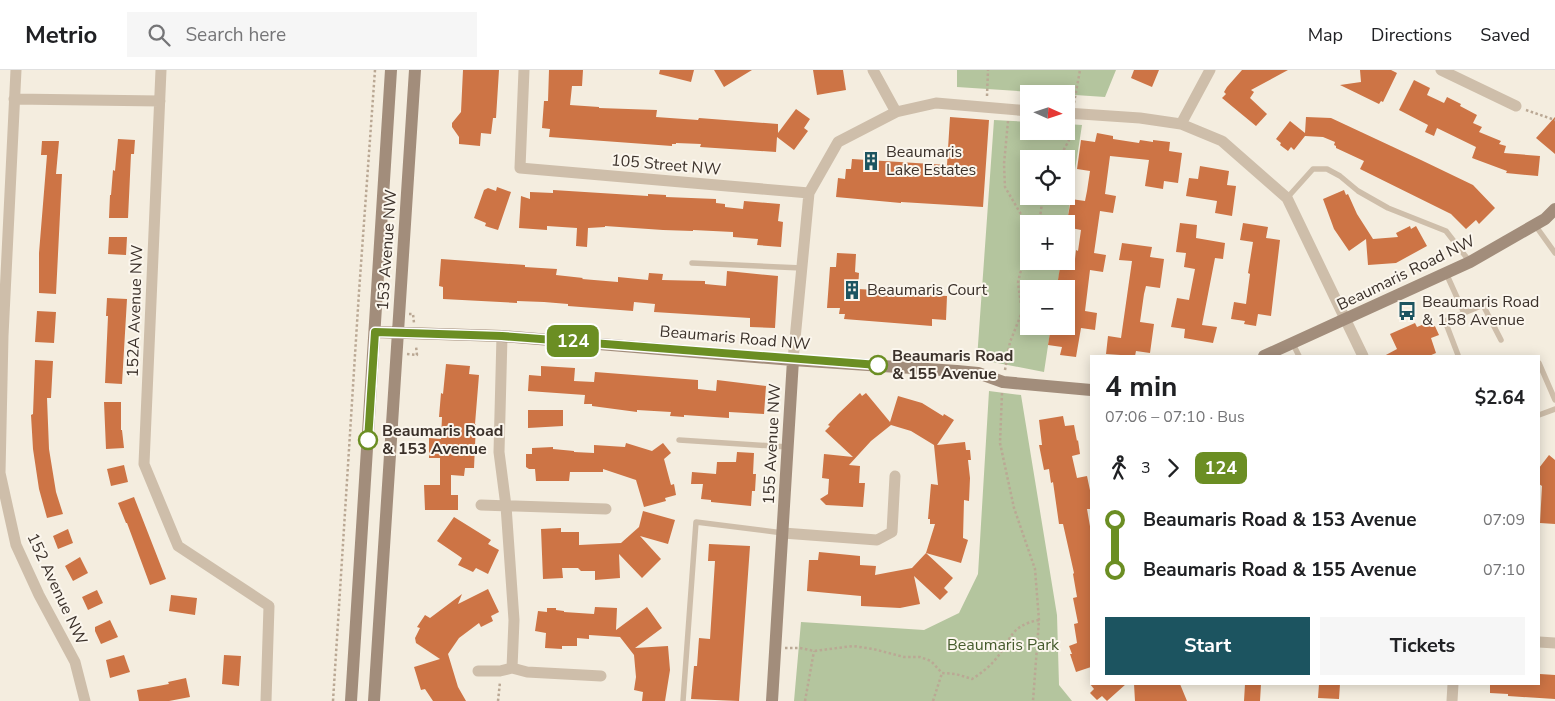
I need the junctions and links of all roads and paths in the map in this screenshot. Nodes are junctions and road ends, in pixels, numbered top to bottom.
1 (16, 70) edge
2 (161, 70) edge
3 (375, 70) edge
4 (391, 70) edge
5 (415, 70) edge
6 (524, 70) edge
7 (873, 70) edge
8 (988, 70) edge
9 (1210, 70) edge
10 (1442, 70) edge
11 (14, 99) junction
12 (160, 101) junction
13 (1516, 106) joint
14 (986, 108) junction
15 (1008, 109) junction
16 (1020, 110) edge
17 (896, 112) junction
18 (1075, 114) edge
19 (1555, 120) edge
20 (1181, 124) junction
21 (809, 193) junction
22 (4, 196) edge
23 (1287, 198) junction
24 (1555, 208) edge
25 (1021, 215) edge
26 (1535, 225) junction
27 (1555, 253) edge
28 (1470, 262) junction
29 (692, 263) dead end
30 (802, 268) junction
31 (1022, 270) edge
32 (1446, 273) junction
33 (1464, 312) junction
34 (1347, 320) junction
35 (375, 332) junction
36 (398, 333) junction
37 (1, 336) edge
38 (502, 336) junction
39 (1501, 340) dead end
40 (1293, 344) junction
41 (1266, 355) edge
42 (1298, 355) edge
43 (1363, 355) edge
44 (1458, 355) dead end
45 (793, 360) junction
46 (1540, 366) edge
47 (1003, 382) junction
48 (1090, 390) edge
49 (1555, 400) edge
50 (1555, 409) edge
51 (1540, 415) edge
52 (679, 440) dead end
53 (788, 447) junction
54 (896, 476) dead end
55 (481, 505) dead end
56 (506, 506) junction
57 (606, 509) dead end
58 (783, 533) junction
59 (1039, 620) junction
60 (1540, 642) edge
61 (1555, 643) edge
62 (775, 648) junction
63 (814, 651) junction
64 (506, 669) junction
65 (478, 670) dead end
66 (942, 673) junction
67 (600, 676) dead end
68 (1453, 685) edge
69 (85, 701) edge
70 (266, 701) edge
71 (333, 701) edge
72 (351, 701) edge
73 (374, 701) edge
74 (498, 701) edge
75 (683, 701) edge
76 (772, 701) edge
77 (805, 701) edge
78 (933, 701) edge
79 (1033, 701) edge
80 (1452, 701) edge

1 - 11 street, 152 Avenue NW
2 - 12 street, 152A Avenue NW
3 - 71 path
4 - 35 street, 153 Avenue NW
5 - 36 street, 153 Avenue NW
6 - 21 street, 105 Street NW
7 - 17 street
8 - 14 path
9 - 20 street
10 - 13 street
11 - 12 street
11 - 22 street, 152 Avenue NW
12 - 70 street, 152A Avenue NW
13 - 19 path
14 - 15 street, 155 Avenue NW
14 - 17 street, 155 Avenue NW
15 - 16 street, 155 Avenue NW
15 - 25 path
17 - 21 street, 155 Avenue NW
18 - 20 street
20 - 23 street
21 - 30 street, 155 Avenue NW
22 - 37 street, 152 Avenue NW
23 - 28 lane
23 - 34 street
24 - 26 street, Beaumaris Road NW
26 - 27 lane
26 - 28 street, Beaumaris Road NW
28 - 32 street, Beaumaris Road NW
29 - 30 lane
30 - 45 street, 155 Avenue NW
31 - 47 path
32 - 33 lane
32 - 34 street, Beaumaris Road NW
33 - 39 lane
33 - 44 lane
34 - 40 street, Beaumaris Road NW
34 - 43 street
35 - 36 street, Beaumaris Road NW
35 - 72 street, 153 Avenue NW
36 - 38 street, Beaumaris Road NW
36 - 73 street, 153 Avenue NW
37 - 69 street, 152 Avenue NW
38 - 45 street, Beaumaris Road NW
38 - 56 street
40 - 41 street, Beaumaris Road NW
40 - 42 lane
45 - 47 street, Beaumaris Road NW
45 - 53 street, 155 Avenue NW
46 - 49 lane
47 - 48 street, Beaumaris Road NW
47 - 59 path
50 - 51 lane
52 - 53 lane
53 - 58 street, 155 Avenue NW
54 - 58 street
55 - 56 street
56 - 57 street
56 - 64 street
58 - 62 street, 155 Avenue NW
58 - 75 lane
59 - 66 path
59 - 79 path
60 - 61 street
62 - 63 path
62 - 76 street, 155 Avenue NW
63 - 66 path
63 - 77 path
64 - 65 street
64 - 67 street
64 - 74 path
66 - 78 path
68 - 80 street

